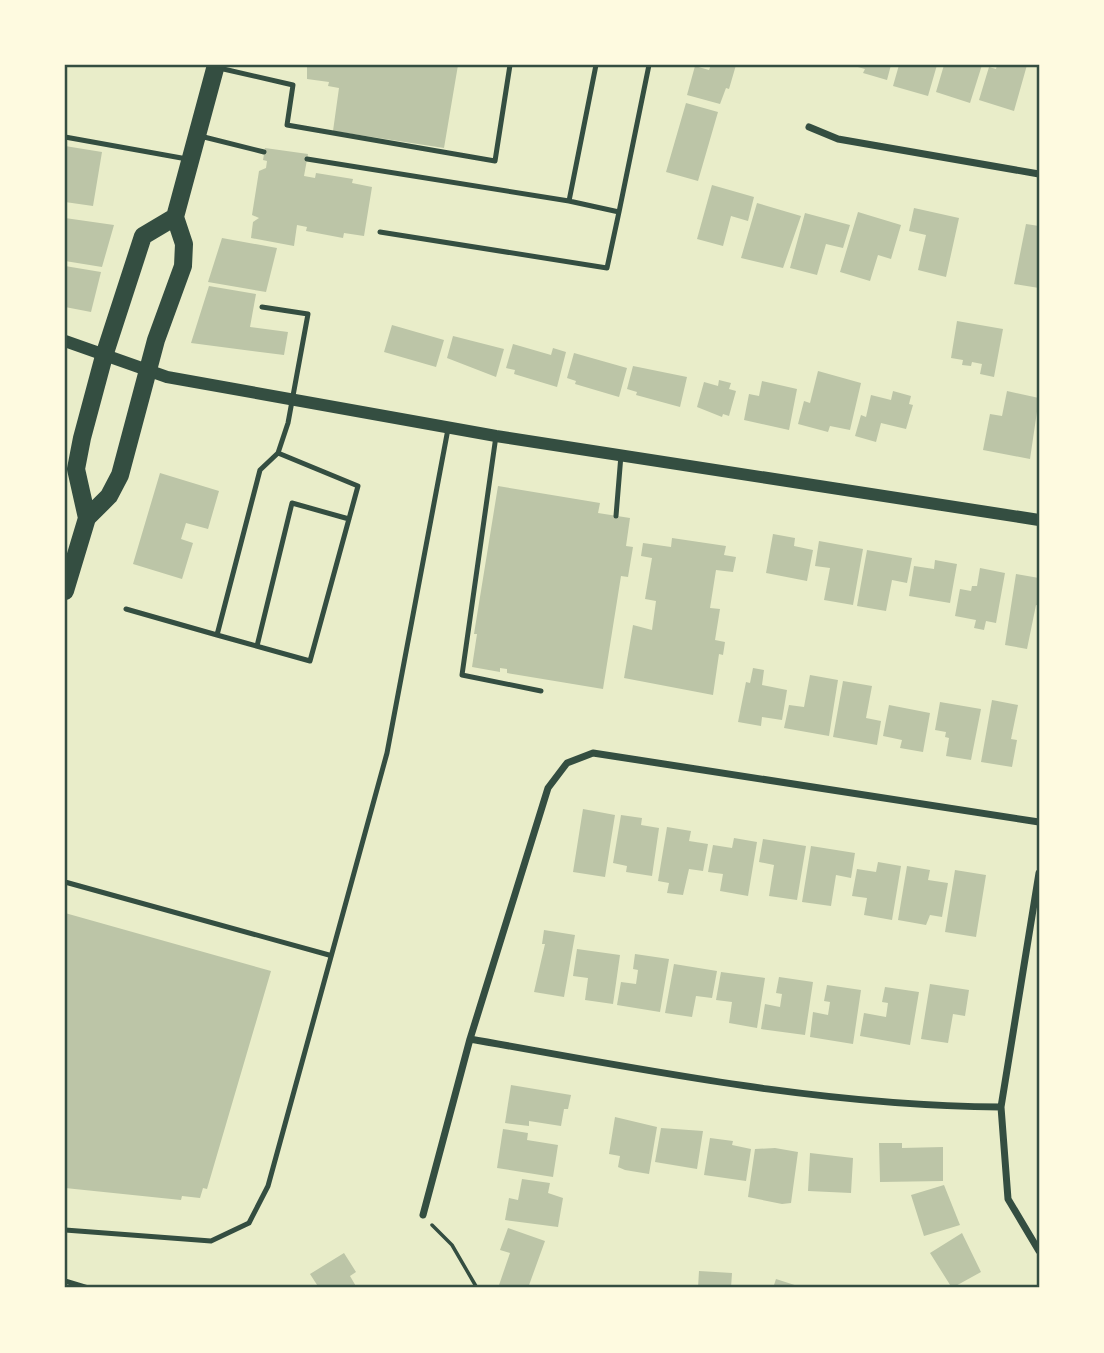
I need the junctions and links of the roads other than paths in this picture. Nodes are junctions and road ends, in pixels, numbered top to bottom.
1 (510, 65) edge
2 (596, 65) edge
3 (649, 65) edge
4 (216, 66) edge
5 (809, 127) dead end
6 (197, 135) junction
7 (65, 136) edge
8 (264, 152) dead end
9 (307, 159) dead end
10 (190, 160) junction
11 (1039, 174) edge
12 (569, 201) junction
13 (619, 212) junction
14 (175, 217) junction
15 (380, 232) dead end
16 (262, 307) dead end
17 (65, 341) edge
18 (104, 356) junction
19 (148, 370) junction
20 (293, 399) junction
21 (449, 427) junction
22 (496, 436) junction
23 (278, 453) junction
24 (621, 455) junction
25 (616, 516) dead end
26 (87, 518) junction
27 (349, 519) junction
28 (1039, 520) edge
29 (65, 592) edge
30 (125, 610) dead end
31 (217, 635) junction
32 (257, 646) junction
33 (541, 691) dead end
34 (1039, 822) edge
35 (1039, 873) edge
36 (65, 882) edge
37 (328, 955) junction
38 (470, 1040) junction
39 (1001, 1107) junction
40 (423, 1215) road end
41 (65, 1230) edge
42 (1039, 1251) edge
43 (66, 1284) edge
44 (88, 1288) edge

1 - 4 lane
2 - 12 lane
3 - 13 lane
4 - 6 main road
5 - 11 street
6 - 8 lane
6 - 10 main road
7 - 10 lane
9 - 12 lane
10 - 14 main road
12 - 13 lane
13 - 15 lane
14 - 18 main road
14 - 19 main road
16 - 20 lane
17 - 18 street
18 - 19 street
18 - 26 main road
19 - 20 street
19 - 26 main road
20 - 21 street
20 - 23 lane
21 - 22 street
21 - 37 lane
22 - 24 street
22 - 33 lane
23 - 27 lane
23 - 31 lane
24 - 25 lane
24 - 28 street
26 - 29 main road
27 - 32 lane
27 - 32 lane
30 - 31 lane
31 - 32 lane
34 - 38 street
35 - 39 street
36 - 37 lane
37 - 41 lane
38 - 39 street
38 - 40 street
39 - 42 street
43 - 44 lane

